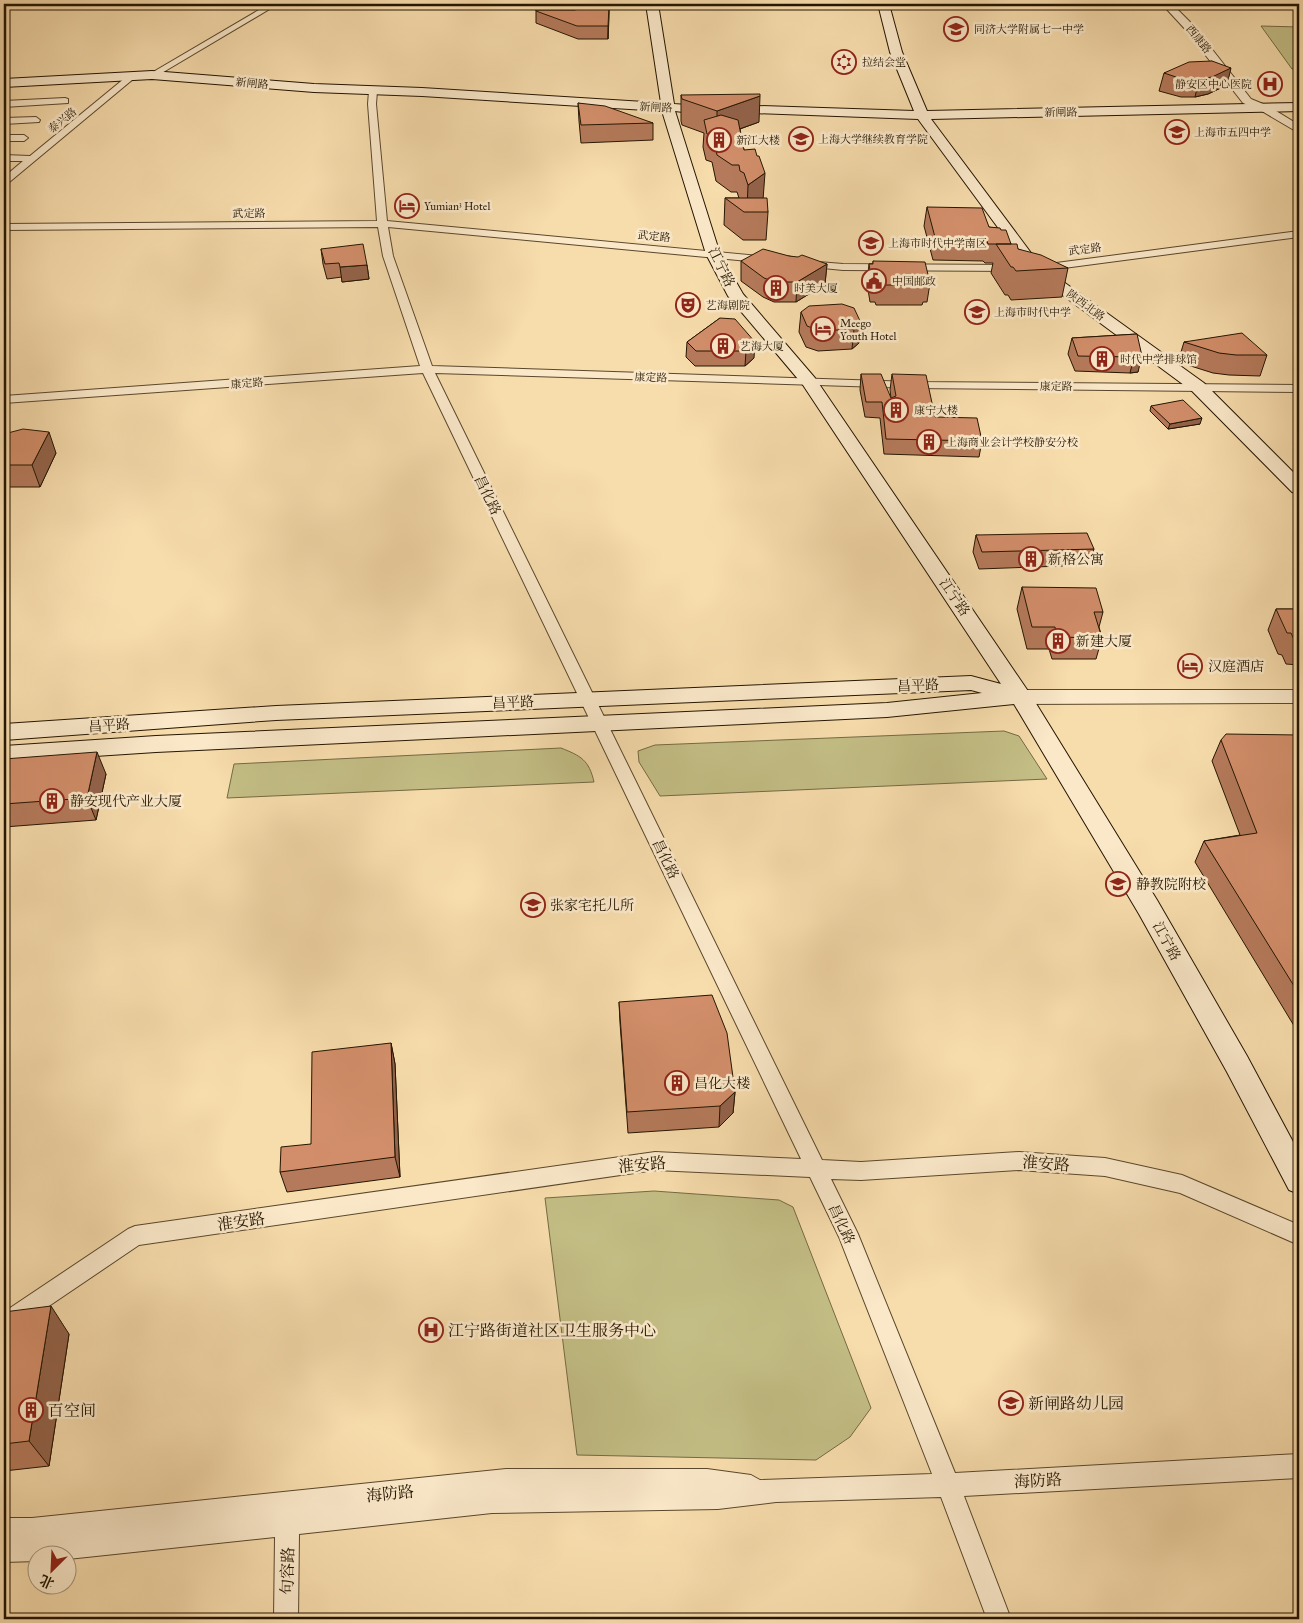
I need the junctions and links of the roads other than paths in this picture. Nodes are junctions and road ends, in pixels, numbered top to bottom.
1 (274, 4) edge
2 (652, 4) edge
3 (883, 4) edge
4 (1167, 4) edge
5 (152, 75) junction
6 (134, 76) junction
7 (4, 79) edge
8 (4, 84) edge
9 (372, 91) junction
10 (65, 101) dead end
11 (4, 104) edge
12 (1299, 107) edge
13 (668, 108) junction
14 (1264, 108) junction
15 (696, 109) edge
16 (715, 109) edge
17 (922, 115) junction
18 (36, 120) dead end
19 (4, 121) edge
20 (1299, 130) edge
21 (4, 138) edge
22 (24, 138) dead end
23 (4, 158) edge
24 (32, 159) junction
25 (4, 182) edge
26 (382, 224) junction
27 (4, 226) edge
28 (1299, 234) edge
29 (713, 254) junction
30 (1035, 268) junction
31 (427, 370) junction
32 (809, 382) junction
33 (1198, 388) junction
34 (1299, 388) edge
35 (4, 400) edge
36 (1299, 488) edge
37 (1021, 697) junction
38 (1299, 697) edge
39 (587, 699) junction
40 (600, 723) junction
41 (4, 732) edge
42 (4, 754) edge
43 (815, 1169) junction
44 (1299, 1181) edge
45 (1299, 1235) edge
46 (4, 1324) edge
47 (1299, 1466) edge
48 (948, 1485) junction
49 (776, 1490) junction
50 (287, 1523) junction
51 (4, 1530) edge
52 (4, 1550) edge
53 (286, 1619) edge
54 (999, 1619) edge

1 - 5 street
2 - 13 main road, 江宁路
3 - 17 main road, 陕西北路
4 - 14 street, 西康路
5 - 6 main road, 新闸路
5 - 9 main road, 新闸路
6 - 7 main road, 新闸路
6 - 8 main road, 新闸路
6 - 24 street, 泰兴路
9 - 13 main road, 新闸路
9 - 26 street, 昌化路
10 - 11 street
12 - 14 main road, 新闸路
13 - 15 main road, 新闸路
13 - 29 main road, 江宁路
14 - 17 main road, 新闸路
14 - 20 street, 西康路
16 - 17 main road, 新闸路
17 - 30 main road, 陕西北路
18 - 19 street
21 - 22 street
23 - 24 street
24 - 25 street, 泰兴路
26 - 27 street, 武定路
26 - 29 street, 武定路
26 - 31 street, 昌化路
28 - 30 street, 武定路
29 - 30 street, 武定路
29 - 32 main road, 江宁路
30 - 33 main road, 陕西北路
31 - 32 street, 康定路
31 - 35 street, 康定路
31 - 39 street, 昌化路
32 - 33 street, 康定路
32 - 37 main road, 江宁路
33 - 34 street, 康定路
33 - 36 main road, 陕西北路
37 - 38 street, 昌平路
37 - 39 main road, 昌平路
37 - 40 main road, 昌平路
37 - 44 main road, 江宁路
39 - 40 street, 昌化路
39 - 41 main road, 昌平路
40 - 42 main road, 昌平路
40 - 43 street, 昌化路
43 - 45 street, 淮安路
43 - 46 street, 淮安路
43 - 48 street, 昌化路
47 - 48 street, 海防路
48 - 49 street, 海防路
48 - 54 street, 昌化路
49 - 50 street, 海防路
49 - 51 street, 海防路
50 - 52 street, 海防路
50 - 53 street, 句容路

